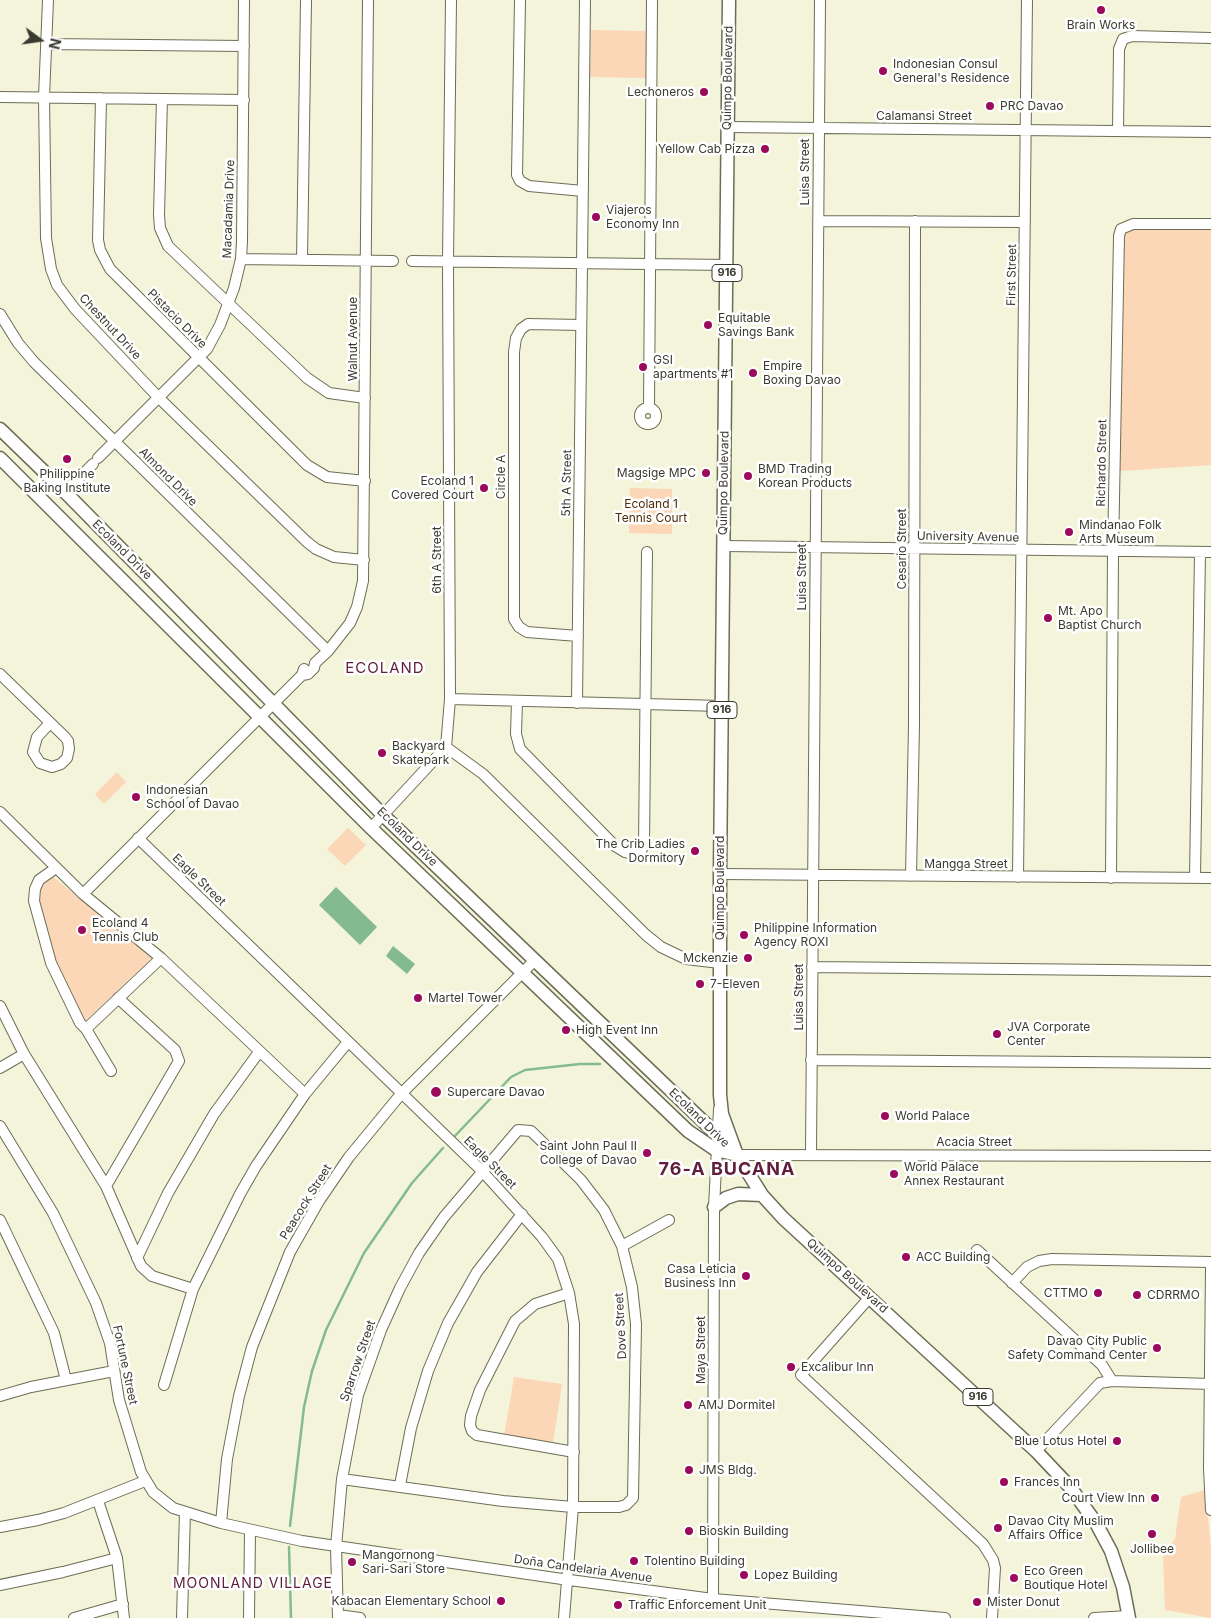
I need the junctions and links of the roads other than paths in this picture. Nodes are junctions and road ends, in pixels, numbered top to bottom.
1 (48, 0) edge
2 (244, 0) edge
3 (306, 0) edge
4 (368, 0) edge
5 (451, 0) edge
6 (520, 0) edge
7 (585, 0) edge
8 (652, 0) edge
9 (730, 0) edge
10 (820, 0) edge
11 (1027, 0) edge
12 (1211, 38) edge
13 (46, 44) junction
14 (244, 46) junction
15 (0, 97) edge
16 (44, 97) junction
17 (101, 98) junction
18 (162, 99) junction
19 (244, 100) junction
20 (728, 127) junction
21 (818, 128) junction
22 (1026, 130) junction
23 (1118, 131) junction
24 (1211, 132) edge
25 (583, 190) junction
26 (818, 221) junction
27 (915, 221) junction
28 (1025, 222) junction
29 (1211, 224) edge
30 (241, 258) junction
31 (302, 259) junction
32 (366, 260) junction
33 (393, 261) dead end
34 (412, 261) dead end
35 (448, 262) junction
36 (582, 263) junction
37 (649, 264) junction
38 (727, 265) junction
39 (228, 305) junction
40 (0, 314) edge
41 (581, 325) junction
42 (199, 358) junction
43 (160, 398) junction
44 (366, 398) junction
45 (649, 407) dead end
46 (0, 429) edge
47 (115, 441) junction
48 (0, 458) edge
49 (365, 481) junction
50 (65, 492) junction
51 (724, 546) junction
52 (815, 547) junction
53 (914, 548) junction
54 (1021, 550) junction
55 (1113, 551) junction
56 (646, 552) dead end
57 (1200, 552) junction
58 (1211, 552) edge
59 (364, 560) junction
60 (578, 636) junction
61 (328, 651) junction
62 (0, 674) edge
63 (450, 699) junction
64 (517, 701) junction
65 (273, 702) junction
66 (577, 703) junction
67 (645, 704) junction
68 (722, 706) junction
69 (259, 716) junction
70 (50, 723) dead end
71 (446, 747) junction
72 (0, 812) edge
73 (384, 816) junction
74 (372, 828) junction
75 (138, 838) junction
76 (56, 868) junction
77 (720, 874) junction
78 (812, 875) junction
79 (911, 876) junction
80 (1018, 877) junction
81 (1111, 878) junction
82 (1195, 878) junction
83 (1211, 878) edge
84 (83, 894) junction
85 (161, 958) junction
86 (534, 960) junction
87 (720, 963) junction
88 (812, 967) junction
89 (1211, 971) edge
90 (522, 972) junction
91 (118, 998) junction
92 (0, 1006) edge
93 (86, 1029) junction
94 (348, 1042) junction
95 (259, 1052) junction
96 (24, 1054) junction
97 (811, 1060) junction
98 (1211, 1063) edge
99 (0, 1068) edge
100 (111, 1071) dead end
101 (305, 1094) junction
102 (401, 1094) junction
103 (720, 1101) junction
104 (0, 1126) edge
105 (717, 1132) junction
106 (716, 1150) junction
107 (811, 1154) junction
108 (737, 1155) junction
109 (1211, 1156) edge
110 (482, 1171) junction
111 (106, 1186) junction
112 (762, 1195) junction
113 (714, 1207) junction
114 (522, 1214) junction
115 (0, 1220) edge
116 (669, 1220) dead end
117 (622, 1246) junction
118 (977, 1250) dead end
119 (137, 1258) junction
120 (1211, 1262) edge
121 (1211, 1267) edge
122 (1012, 1283) junction
123 (193, 1289) junction
124 (569, 1293) junction
125 (870, 1297) junction
126 (114, 1371) junction
127 (66, 1380) junction
128 (1112, 1381) junction
129 (1210, 1384) edge
130 (164, 1385) dead end
131 (0, 1396) edge
132 (1036, 1451) junction
133 (574, 1452) junction
134 (342, 1479) junction
135 (145, 1481) junction
136 (400, 1486) junction
137 (98, 1501) junction
138 (572, 1507) junction
139 (1211, 1510) edge
140 (185, 1512) junction
141 (221, 1523) junction
142 (0, 1527) edge
143 (250, 1530) junction
144 (336, 1547) junction
145 (117, 1558) junction
146 (569, 1580) junction
147 (0, 1585) edge
148 (713, 1599) junction
149 (123, 1604) junction
150 (338, 1617) edge
151 (1132, 1617) edge
152 (74, 1618) edge
153 (124, 1618) edge
154 (182, 1618) edge
155 (249, 1618) edge
156 (360, 1618) edge
157 (564, 1618) edge
158 (945, 1618) edge
159 (992, 1618) edge
160 (1094, 1618) edge

1 - 13 street, Chestnut Drive
2 - 14 street, Macadamia Drive
3 - 31 street
4 - 32 street, Walnut Avenue
5 - 35 street, 6th A Street
6 - 25 street
7 - 25 street, 5th A Street
8 - 37 street
9 - 20 main road, Quimpo Boulevard / 916
10 - 21 street, Luisa Street
11 - 22 street, First Street
12 - 23 street
13 - 14 street
13 - 16 street, Chestnut Drive
14 - 19 street, Macadamia Drive
15 - 16 street
16 - 17 street
16 - 43 street, Chestnut Drive
17 - 18 street
17 - 42 street, Pistacio Drive
18 - 19 street
18 - 39 street
19 - 30 street, Macadamia Drive
20 - 21 street, Calamansi Street
20 - 38 main road, Quimpo Boulevard / 916
21 - 22 street, Calamansi Street
21 - 26 street, Luisa Street
22 - 23 street, Calamansi Street
22 - 28 street, First Street
23 - 24 street, Calamansi Street
25 - 36 street, 5th A Street
26 - 27 street
26 - 52 street, Luisa Street
27 - 28 street
27 - 53 street, Cesario Street
28 - 54 street, First Street
29 - 55 street, Richardo Street
30 - 31 street
30 - 39 street, Macadamia Drive
31 - 32 street
32 - 33 street
32 - 44 street, Walnut Avenue
34 - 35 street
35 - 36 street
35 - 63 street, 6th A Street
36 - 37 street
36 - 41 street, 5th A Street
37 - 38 street
37 - 45 street
38 - 51 main road, Quimpo Boulevard / 916
39 - 42 street, Macadamia Drive
39 - 44 street
40 - 47 street, Almond Drive
41 - 60 street, 5th A Street
41 - 60 street, Circle A
42 - 43 street, Macadamia Drive
42 - 49 street, Pistacio Drive
43 - 47 street, Macadamia Drive
43 - 59 street, Chestnut Drive
44 - 49 street, Walnut Avenue
46 - 50 main road, Ecoland Drive
47 - 50 street, Macadamia Drive
47 - 61 street, Almond Drive
48 - 69 main road, Ecoland Drive
49 - 59 street, Walnut Avenue
50 - 65 main road, Ecoland Drive
51 - 52 street, University Avenue
51 - 68 main road, Quimpo Boulevard / 916
52 - 53 street, University Avenue
52 - 78 street, Luisa Street
53 - 54 street, University Avenue
53 - 79 street, Cesario Street
54 - 55 street, University Avenue
54 - 80 street, First Street
55 - 57 street, University Avenue
55 - 81 street, Richardo Street
56 - 67 street
57 - 58 street, University Avenue
57 - 82 street
59 - 61 street, Walnut Avenue
60 - 66 street, 5th A Street
61 - 65 street, Walnut Avenue
62 - 70 street
63 - 64 street
63 - 71 street, 6th A Street
64 - 66 street
64 - 67 street
65 - 69 street, Walnut Avenue
65 - 73 main road, Ecoland Drive
66 - 67 street
67 - 68 street
68 - 77 main road, Quimpo Boulevard / 916
69 - 74 main road, Ecoland Drive
69 - 75 street, Walnut Avenue
71 - 73 street
71 - 87 street
72 - 76 street
73 - 74 street
73 - 86 main road, Ecoland Drive
74 - 90 main road, Ecoland Drive
75 - 84 street, Walnut Avenue
75 - 94 street, Eagle Street
76 - 84 street
76 - 93 street
77 - 78 street, Mangga Street
77 - 87 main road, Quimpo Boulevard / 916
78 - 79 street, Mangga Street
78 - 88 street, Luisa Street
79 - 80 street, Mangga Street
80 - 81 street, Mangga Street
81 - 82 street, Mangga Street
82 - 83 street, Mangga Street
84 - 85 street
85 - 91 street
85 - 95 street
86 - 90 street, Peacock Street
86 - 105 main road, Ecoland Drive
87 - 103 main road, Quimpo Boulevard / 916
88 - 89 street
88 - 97 street, Luisa Street
90 - 102 street, Peacock Street
90 - 106 main road, Ecoland Drive
91 - 93 street
91 - 111 street
92 - 96 street
93 - 100 street
94 - 101 street
94 - 102 street, Eagle Street
95 - 101 street
95 - 119 street
96 - 99 street
96 - 111 street
97 - 98 street
97 - 107 street, Luisa Street
101 - 123 street
102 - 110 street, Eagle Street
102 - 141 street, Peacock Street
103 - 105 street, Maya Street
103 - 108 main road, Quimpo Boulevard / 916
104 - 126 street, Fortune Street
105 - 106 street, Maya Street
105 - 108 main road, Ecoland Drive
106 - 108 main road, Ecoland Drive
106 - 113 street, Maya Street
107 - 108 street, Acacia Street
107 - 109 street, Acacia Street
108 - 112 main road, Quimpo Boulevard / 916
110 - 114 street, Eagle Street
110 - 117 street, Dove Street
110 - 134 street, Sparrow Street
111 - 119 street
112 - 113 main road
112 - 125 main road, Quimpo Boulevard / 916
113 - 148 street, Maya Street
114 - 124 street, Eagle Street
114 - 136 street
115 - 127 street
116 - 117 street
117 - 138 street, Dove Street
118 - 122 street
119 - 123 street
120 - 122 street
121 - 129 street
122 - 128 street
123 - 130 street
124 - 133 street, Eagle Street
124 - 133 street
125 - 132 main road, Quimpo Boulevard / 916
125 - 159 street
126 - 127 street
126 - 135 street, Fortune Street
127 - 131 street
128 - 129 street
128 - 132 street
129 - 139 street
132 - 151 main road, Quimpo Boulevard / 916
133 - 138 street, Eagle Street
134 - 136 street
134 - 144 street, Sparrow Street
135 - 137 street
135 - 140 street, Fortune Street
136 - 138 street
137 - 142 street
137 - 145 street
138 - 146 street, Eagle Street
140 - 141 street, Fortune Street
140 - 154 street
141 - 143 street, Doña Candelaria Avenue
143 - 144 street, Doña Candelaria Avenue
143 - 155 street
144 - 146 street, Doña Candelaria Avenue
144 - 150 street, Sparrow Street
145 - 147 street
145 - 149 street
146 - 148 street, Doña Candelaria Avenue
146 - 157 street, Eagle Street
148 - 158 street, Doña Candelaria Avenue
149 - 152 street
149 - 153 street
150 - 156 street
151 - 160 street

